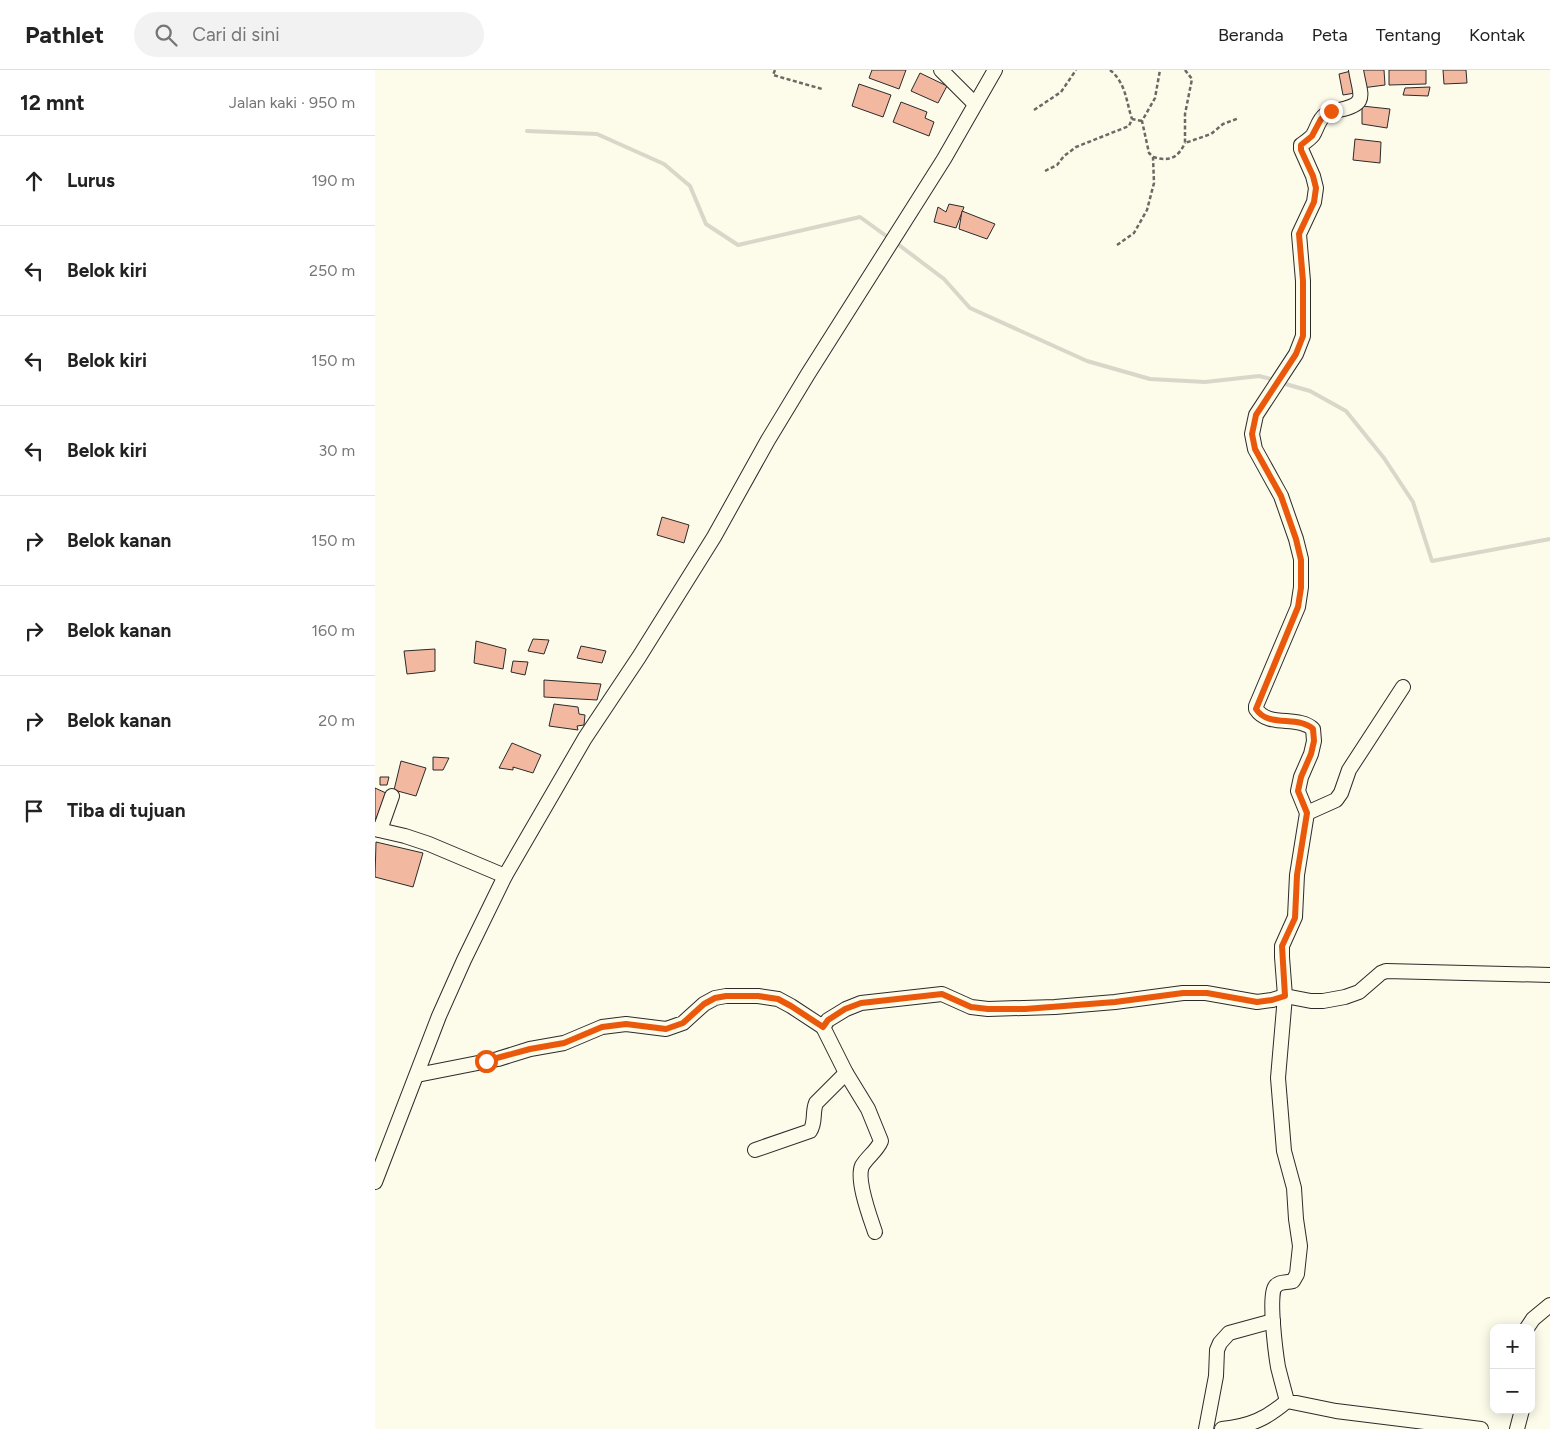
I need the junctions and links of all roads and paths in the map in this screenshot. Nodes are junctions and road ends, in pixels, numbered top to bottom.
1 (775, 70) edge
2 (941, 70) edge
3 (995, 70) edge
4 (1076, 70) edge
5 (1110, 70) edge
6 (1160, 70) edge
7 (1185, 70) edge
8 (1355, 70) edge
9 (822, 89) dead end
10 (975, 104) junction
11 (1034, 110) dead end
12 (1239, 118) dead end
13 (1132, 119) junction
14 (1142, 122) junction
15 (1185, 143) junction
16 (1153, 158) junction
17 (1045, 171) dead end
18 (1117, 245) dead end
19 (1403, 687) dead end
20 (392, 796) dead end
21 (1307, 813) junction
22 (377, 830) edge
23 (505, 876) junction
24 (1550, 975) edge
25 (1285, 996) junction
26 (823, 1027) junction
27 (846, 1073) junction
28 (417, 1076) junction
29 (755, 1150) dead end
30 (375, 1182) edge
31 (875, 1232) dead end
32 (1550, 1305) edge
33 (1273, 1321) junction
34 (1530, 1324) edge
35 (1287, 1401) junction
36 (1521, 1414) edge
37 (1206, 1429) edge
38 (1223, 1429) edge
39 (1481, 1429) edge
40 (1517, 1429) edge

1 - 9 path
2 - 10 street
3 - 10 street
4 - 11 path
5 - 13 path
6 - 14 path
7 - 15 path
8 - 21 street
10 - 23 street
12 - 15 path
13 - 14 path
13 - 17 path
14 - 16 path
15 - 16 path
16 - 18 path
19 - 21 street
20 - 22 street
21 - 25 street
22 - 23 street
23 - 28 street
24 - 25 street
25 - 26 street
25 - 33 street
26 - 27 street
26 - 28 street
27 - 29 street
27 - 31 street
28 - 30 street
32 - 34 street
33 - 35 street
33 - 37 street
35 - 38 street
35 - 39 street
36 - 40 street

